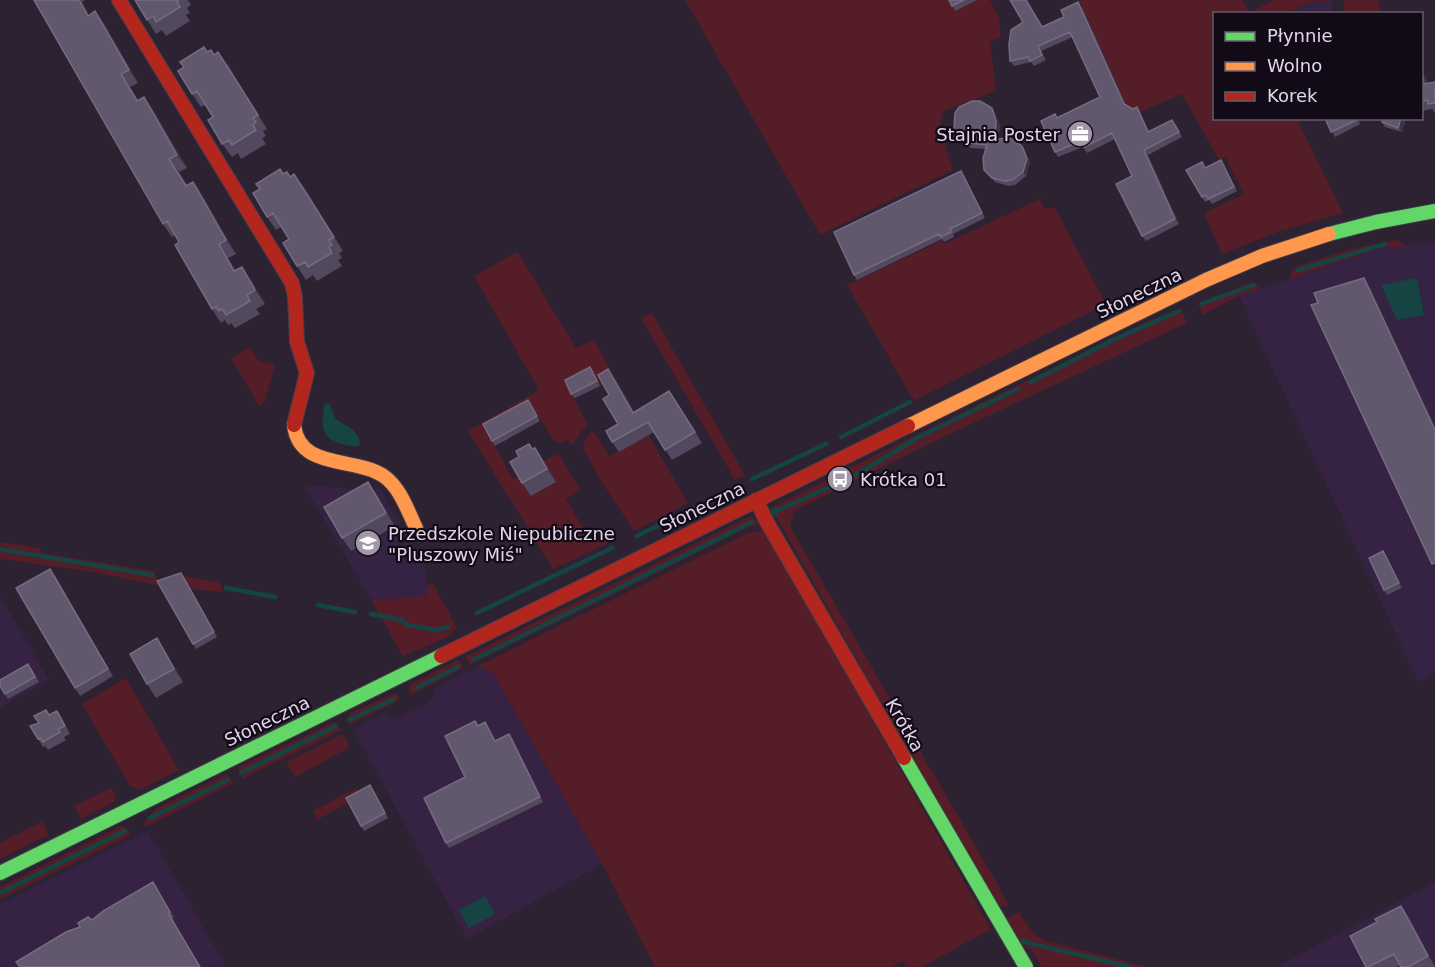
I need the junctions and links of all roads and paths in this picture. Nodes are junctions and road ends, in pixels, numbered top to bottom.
1 (119, 0) edge
2 (1435, 211) edge
3 (756, 500) junction
4 (416, 528) dead end
5 (0, 873) edge
6 (1026, 967) edge

1 - 4 main road
2 - 3 main road, Słoneczna
3 - 5 main road, Słoneczna
3 - 6 main road, Krótka

